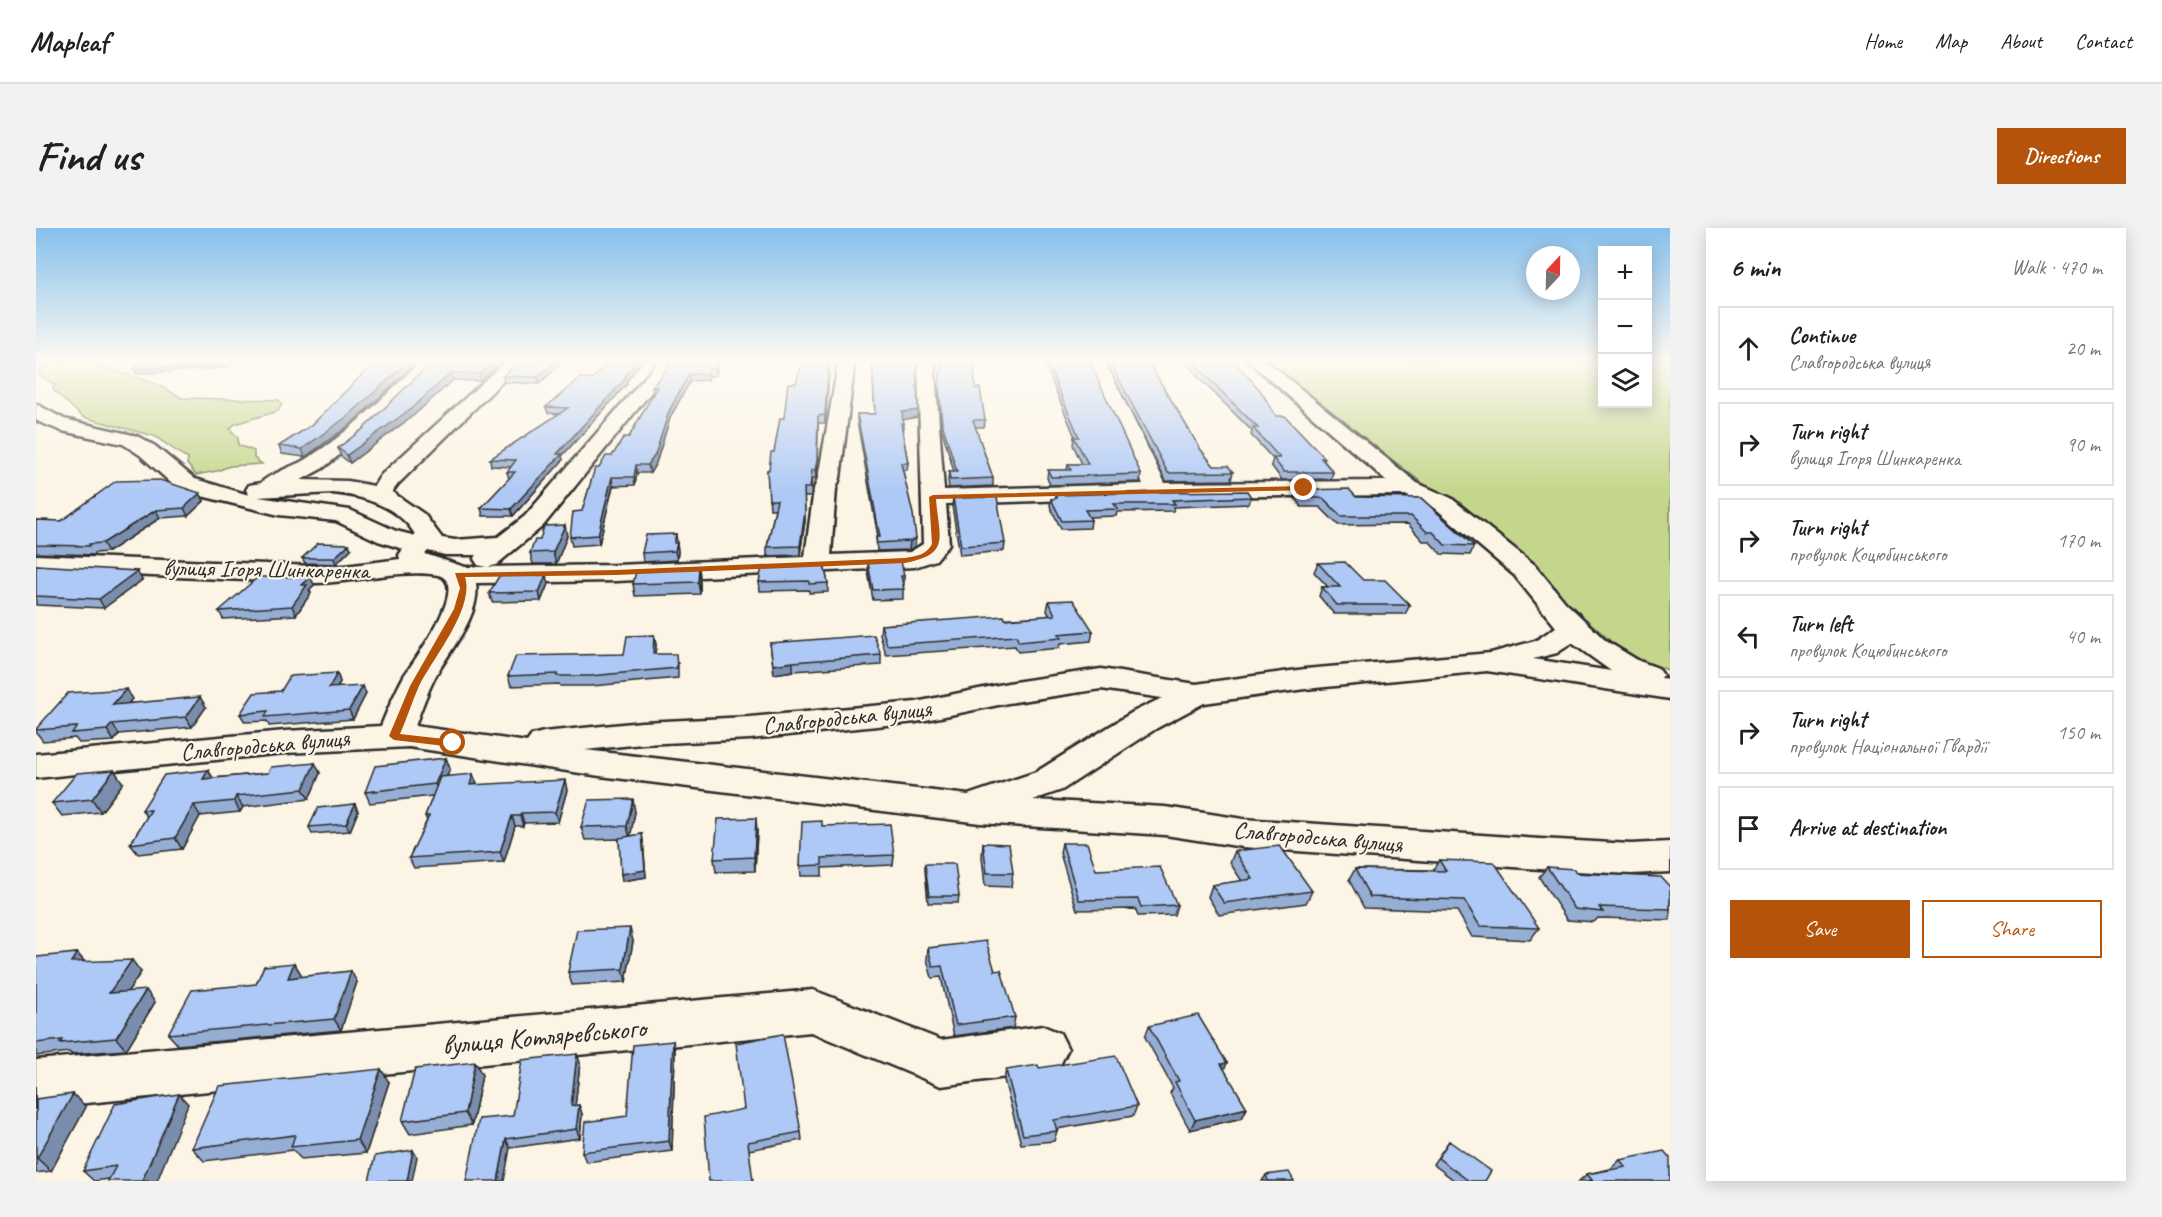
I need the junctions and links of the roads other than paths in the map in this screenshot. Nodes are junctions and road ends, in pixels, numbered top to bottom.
1 (386, 404) edge
2 (469, 404) edge
3 (632, 404) edge
4 (840, 404) edge
5 (928, 404) edge
6 (1117, 404) edge
7 (1309, 404) edge
8 (36, 410) edge
9 (1409, 488) junction
10 (241, 490) junction
11 (1157, 490) junction
12 (208, 491) junction
13 (382, 497) junction
14 (933, 497) junction
15 (343, 515) junction
16 (504, 544) junction
17 (36, 563) edge
18 (449, 564) junction
19 (817, 565) junction
20 (1568, 623) junction
21 (1487, 662) junction
22 (1670, 682) edge
23 (1670, 689) edge
24 (1196, 694) junction
25 (394, 736) junction
26 (495, 748) junction
27 (36, 766) edge
28 (966, 808) junction
29 (1670, 857) edge
30 (1043, 1049) dead end
31 (36, 1084) edge

1 - 10 street
2 - 13 street
3 - 16 street
4 - 19 street
5 - 14 street
6 - 11 street
7 - 9 street
8 - 12 street
9 - 11 street
9 - 20 street
10 - 12 street
10 - 13 street
11 - 14 street
12 - 15 street
13 - 15 street
13 - 18 street
14 - 19 street
15 - 18 street
16 - 18 street
16 - 18 street
17 - 18 street, вулиця Ігоря Шинкаренка
18 - 19 street
18 - 25 street
20 - 21 street, Славгородська вулиця
20 - 22 street
21 - 23 street, Славгородська вулиця
21 - 24 street, Славгородська вулиця
24 - 26 street, Славгородська вулиця
24 - 28 street, Славгородська вулиця
25 - 26 street, Славгородська вулиця
25 - 27 street, Славгородська вулиця
26 - 28 street, Славгородська вулиця
28 - 29 street, Славгородська вулиця
30 - 31 street, вулиця Котляревського

